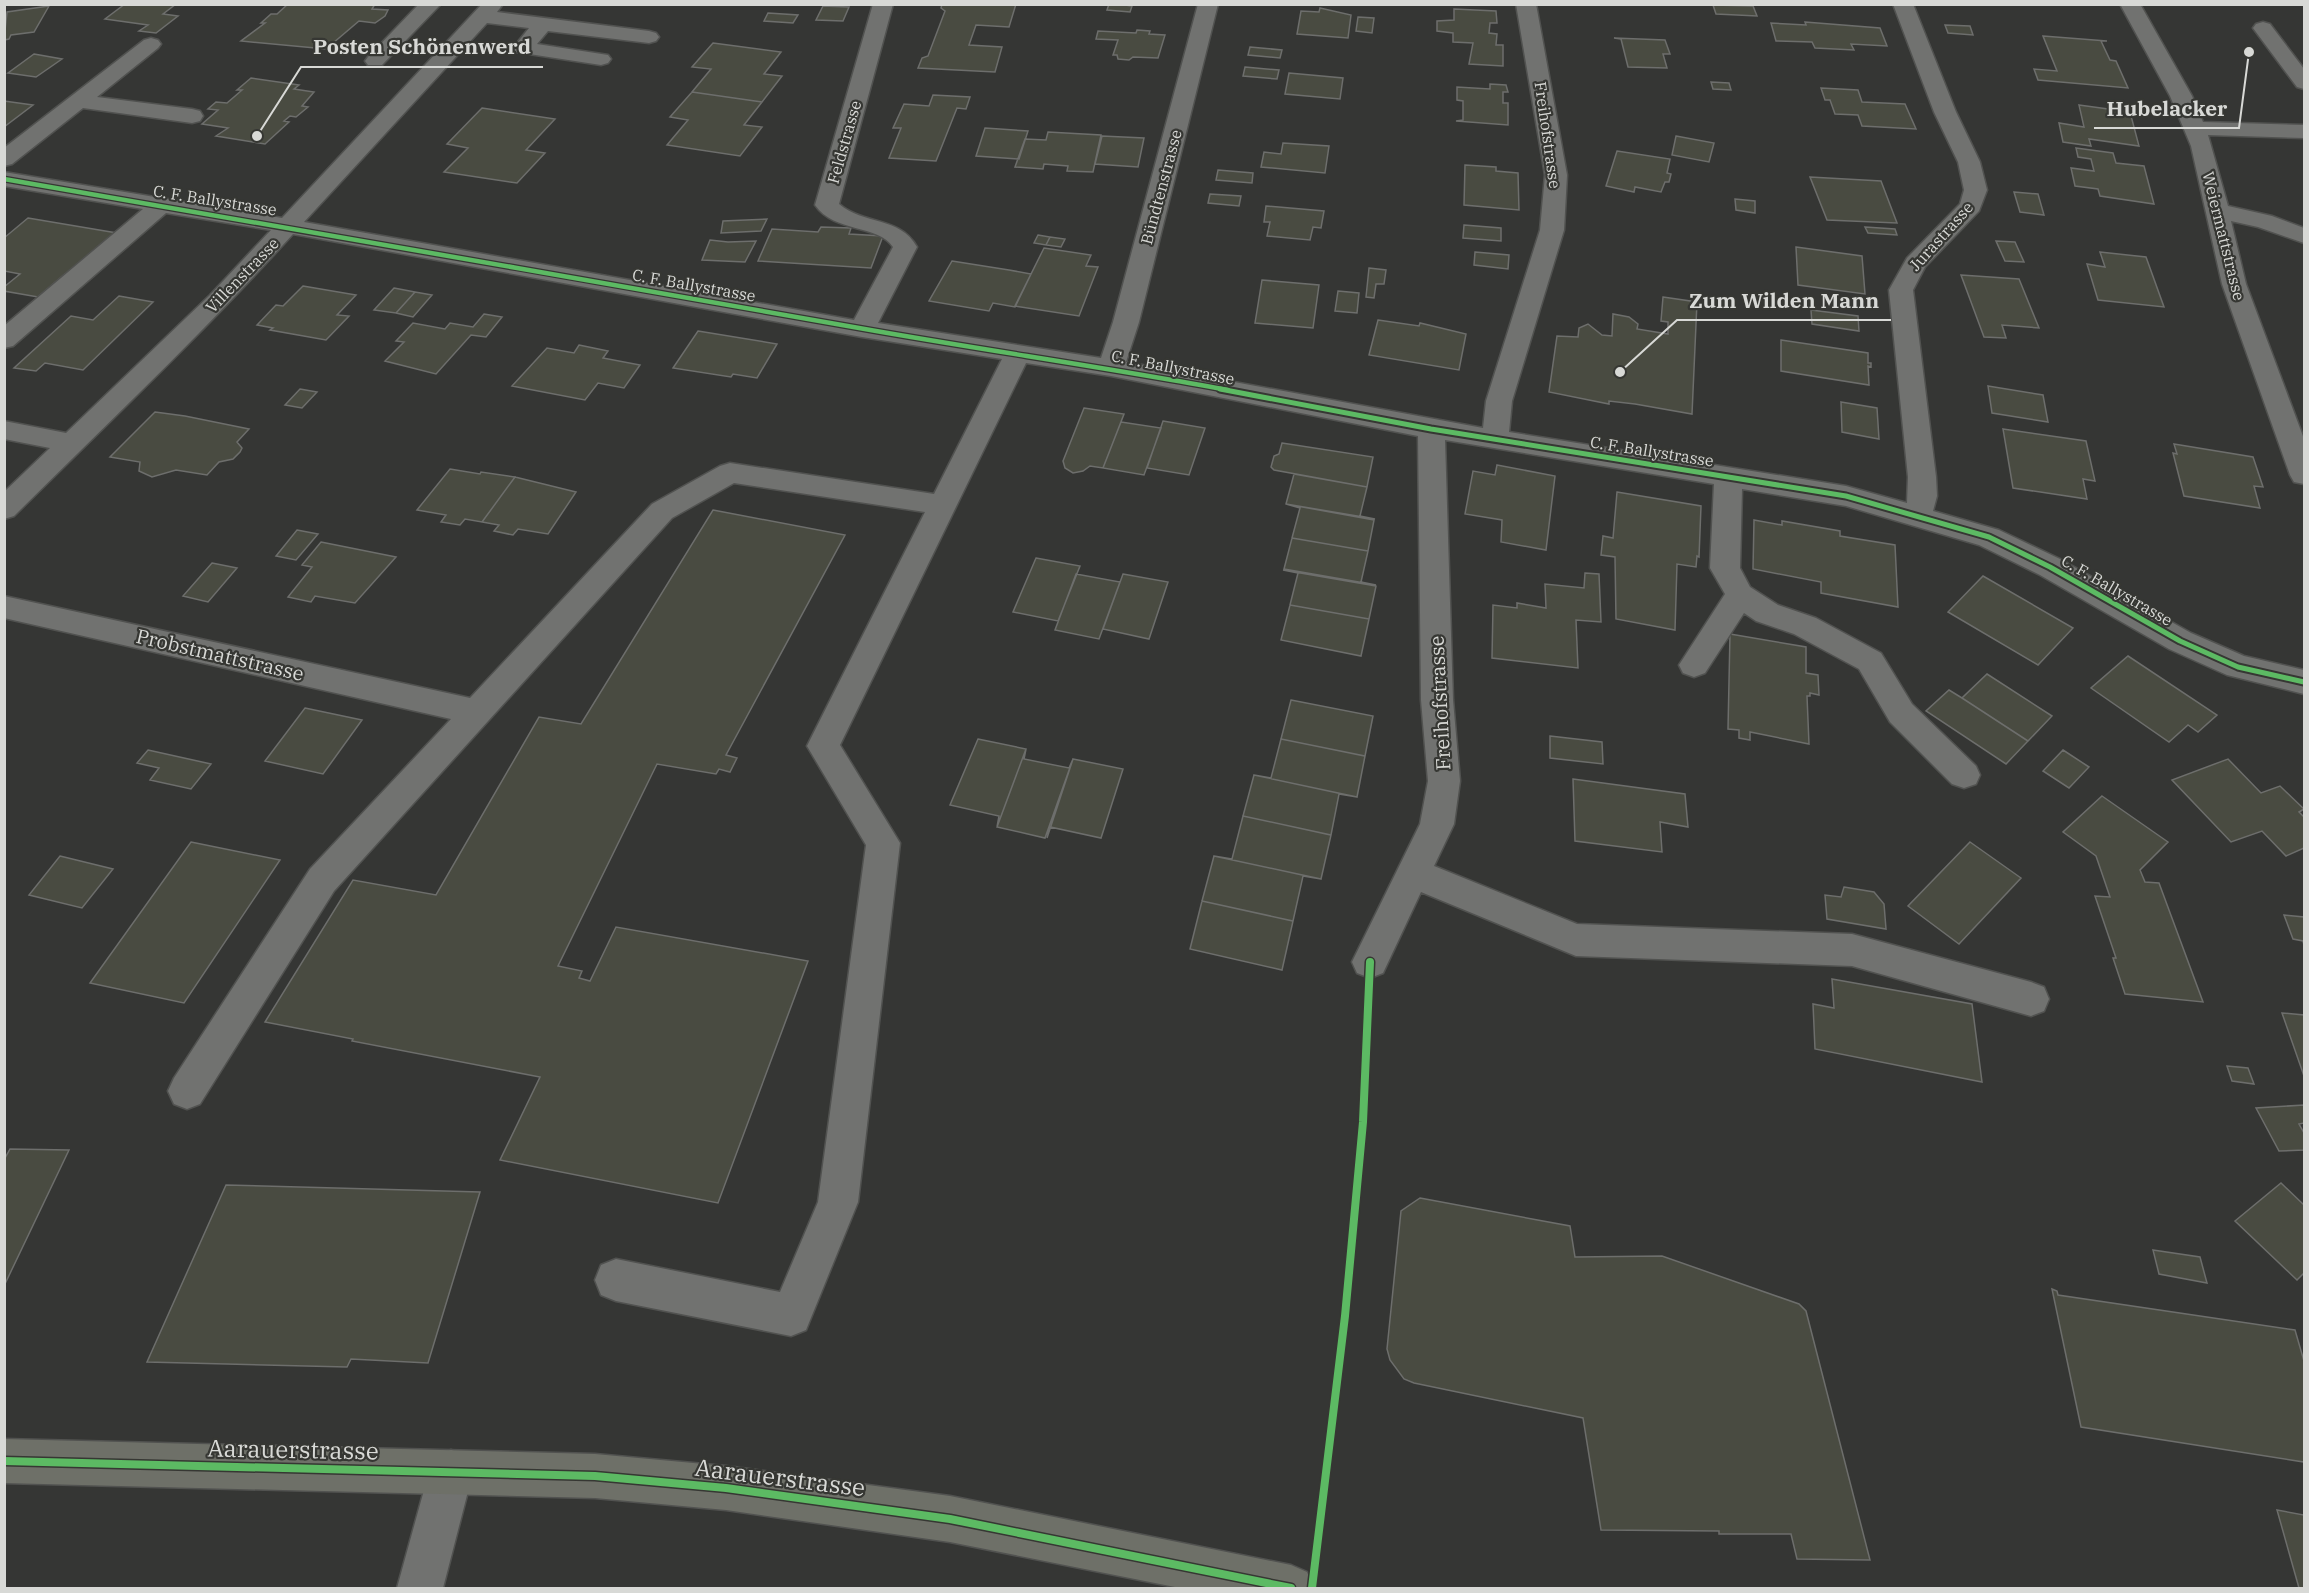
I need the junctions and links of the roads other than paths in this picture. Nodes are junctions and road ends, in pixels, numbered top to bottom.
1 (883, 4) edge
2 (1208, 4) edge
3 (1526, 4) edge
4 (1904, 4) edge
5 (2130, 4) edge
6 (461, 16) edge
7 (543, 24) junction
8 (2263, 28) dead end
9 (649, 37) dead end
10 (151, 44) dead end
11 (601, 59) dead end
12 (375, 61) dead end
13 (2304, 83) edge
14 (79, 101) junction
15 (192, 117) dead end
16 (2195, 128) junction
17 (2304, 131) edge
18 (4, 159) edge
19 (15, 181) edge
20 (4, 200) edge
21 (161, 205) junction
22 (2216, 211) junction
23 (289, 226) junction
24 (2304, 236) edge
25 (862, 329) junction
26 (4, 340) edge
27 (1018, 353) junction
28 (1111, 368) junction
29 (1431, 429) junction
30 (4, 430) edge
31 (1495, 439) junction
32 (73, 443) junction
33 (2304, 475) edge
34 (1728, 477) junction
35 (943, 505) junction
36 (4, 509) edge
37 (1918, 515) junction
38 (1740, 595) junction
39 (4, 607) edge
40 (1695, 664) dead end
41 (2304, 682) edge
42 (477, 712) junction
43 (1964, 775) dead end
44 (1415, 874) junction
45 (1370, 962) dead end
46 (2031, 999) dead end
47 (187, 1091) dead end
48 (616, 1280) dead end
49 (4, 1461) edge
50 (451, 1472) junction
51 (420, 1588) edge
52 (1291, 1588) edge

1 - 25 street, Feldstrasse
2 - 28 street, Bündtenstrasse
3 - 31 street, Freihofstrasse
4 - 37 street, Jurastrasse
5 - 16 street, Weiermattstrasse
6 - 7 street
6 - 12 street
6 - 23 street, Villenstrasse
7 - 9 street
7 - 11 street
8 - 13 street
10 - 14 street
14 - 15 street
14 - 18 street
16 - 17 street
16 - 22 street, Weiermattstrasse
19 - 20 street
19 - 21 street, C. F. Ballystrasse
21 - 23 street, C. F. Ballystrasse
21 - 26 street
22 - 24 street
22 - 33 street, Weiermattstrasse
23 - 25 street, C. F. Ballystrasse
23 - 32 street, Villenstrasse
25 - 27 street, C. F. Ballystrasse
27 - 28 street, C. F. Ballystrasse
27 - 35 street
28 - 29 street, C. F. Ballystrasse
29 - 31 street, C. F. Ballystrasse
29 - 44 street, Freihofstrasse
30 - 32 street
31 - 34 street, C. F. Ballystrasse
32 - 36 street, Villenstrasse
34 - 37 street, C. F. Ballystrasse
34 - 38 street
35 - 42 street
35 - 48 street
37 - 41 street, C. F. Ballystrasse
38 - 40 street
38 - 43 street
39 - 42 street, Probstmattstrasse
42 - 47 street
44 - 45 street, Freihofstrasse
44 - 46 street
49 - 50 main road, Aarauerstrasse
50 - 51 street
50 - 52 main road, Aarauerstrasse

